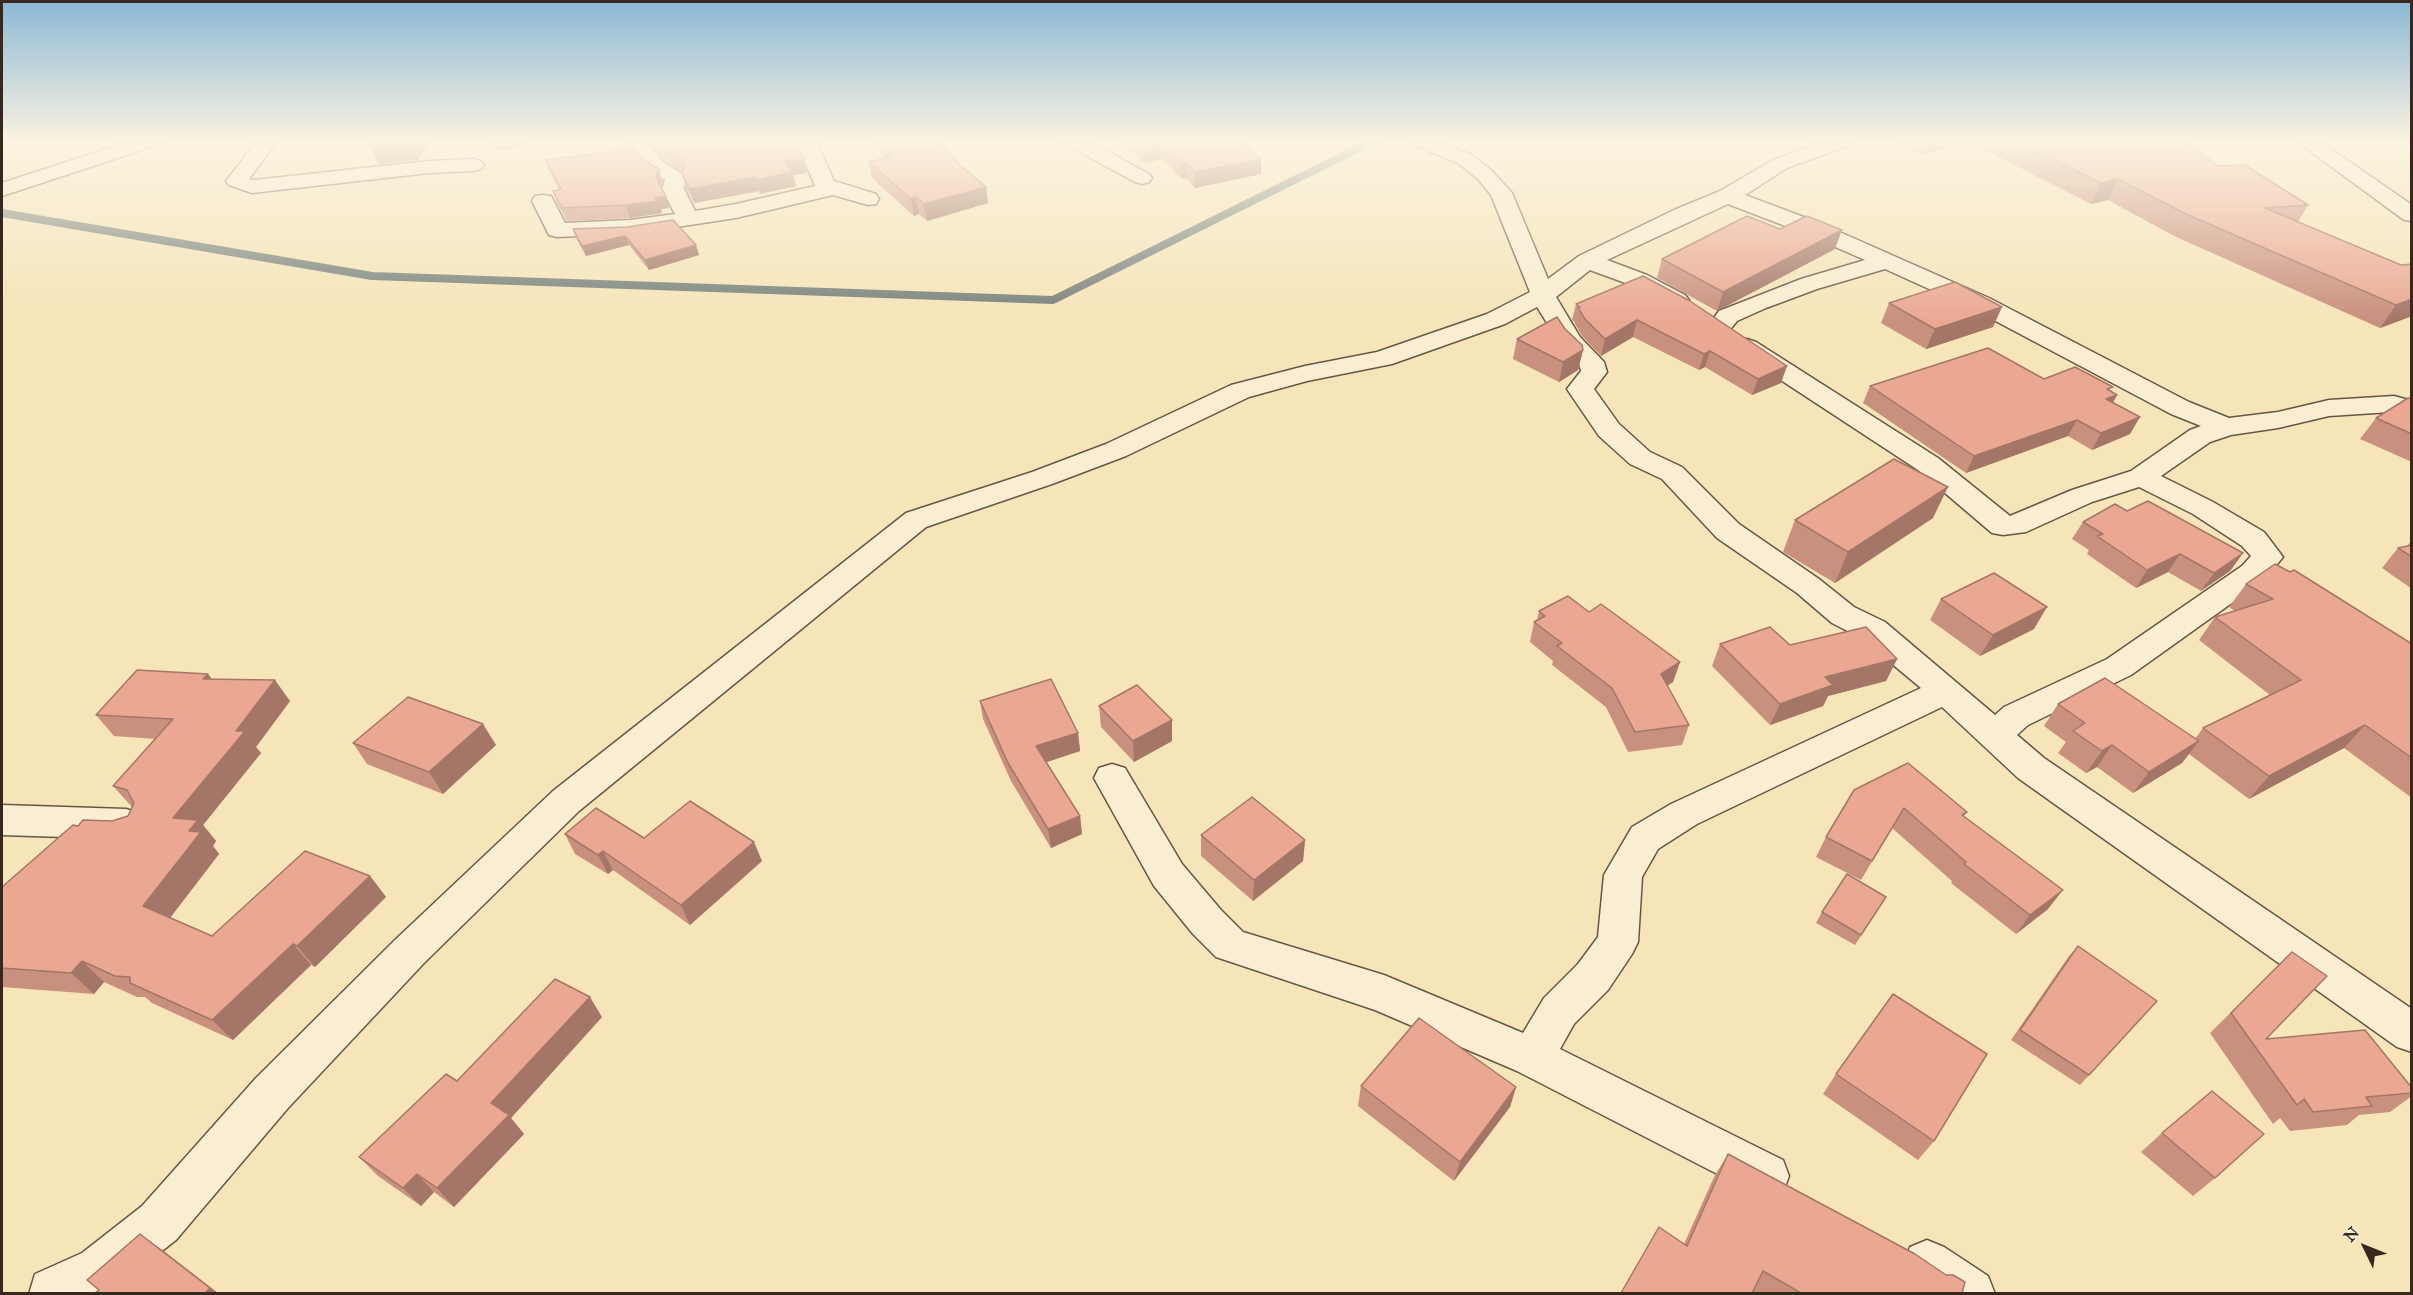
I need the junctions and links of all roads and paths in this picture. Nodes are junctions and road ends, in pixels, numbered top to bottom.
1 (679, 200) edge
2 (781, 200) edge
3 (1504, 200) edge
4 (1717, 200) edge
5 (1740, 200) edge
6 (2391, 200) edge
7 (543, 201) dead end
8 (2412, 215) edge
9 (688, 218) junction
10 (1587, 261) junction
11 (1885, 262) junction
12 (1543, 295) junction
13 (1720, 326) junction
14 (2412, 411) edge
15 (2226, 427) junction
16 (2141, 477) junction
17 (1946, 691) junction
18 (1995, 735) junction
19 (1112, 778) dead end
20 (2, 820) edge
21 (132, 825) edge
22 (2412, 1033) edge
23 (1532, 1057) junction
24 (1805, 1197) edge
25 (1895, 1246) edge
26 (52, 1293) edge
27 (1970, 1293) edge

1 - 9 street
2 - 9 street
3 - 12 street
4 - 10 street
5 - 11 street
6 - 8 street
7 - 9 street
10 - 12 street
10 - 13 street
11 - 13 street
11 - 15 street
12 - 17 street
12 - 26 street
13 - 16 street
14 - 15 street
15 - 16 street
16 - 18 street
17 - 18 street
17 - 23 street
18 - 22 street
19 - 23 street
20 - 21 street
23 - 24 street
25 - 27 street

